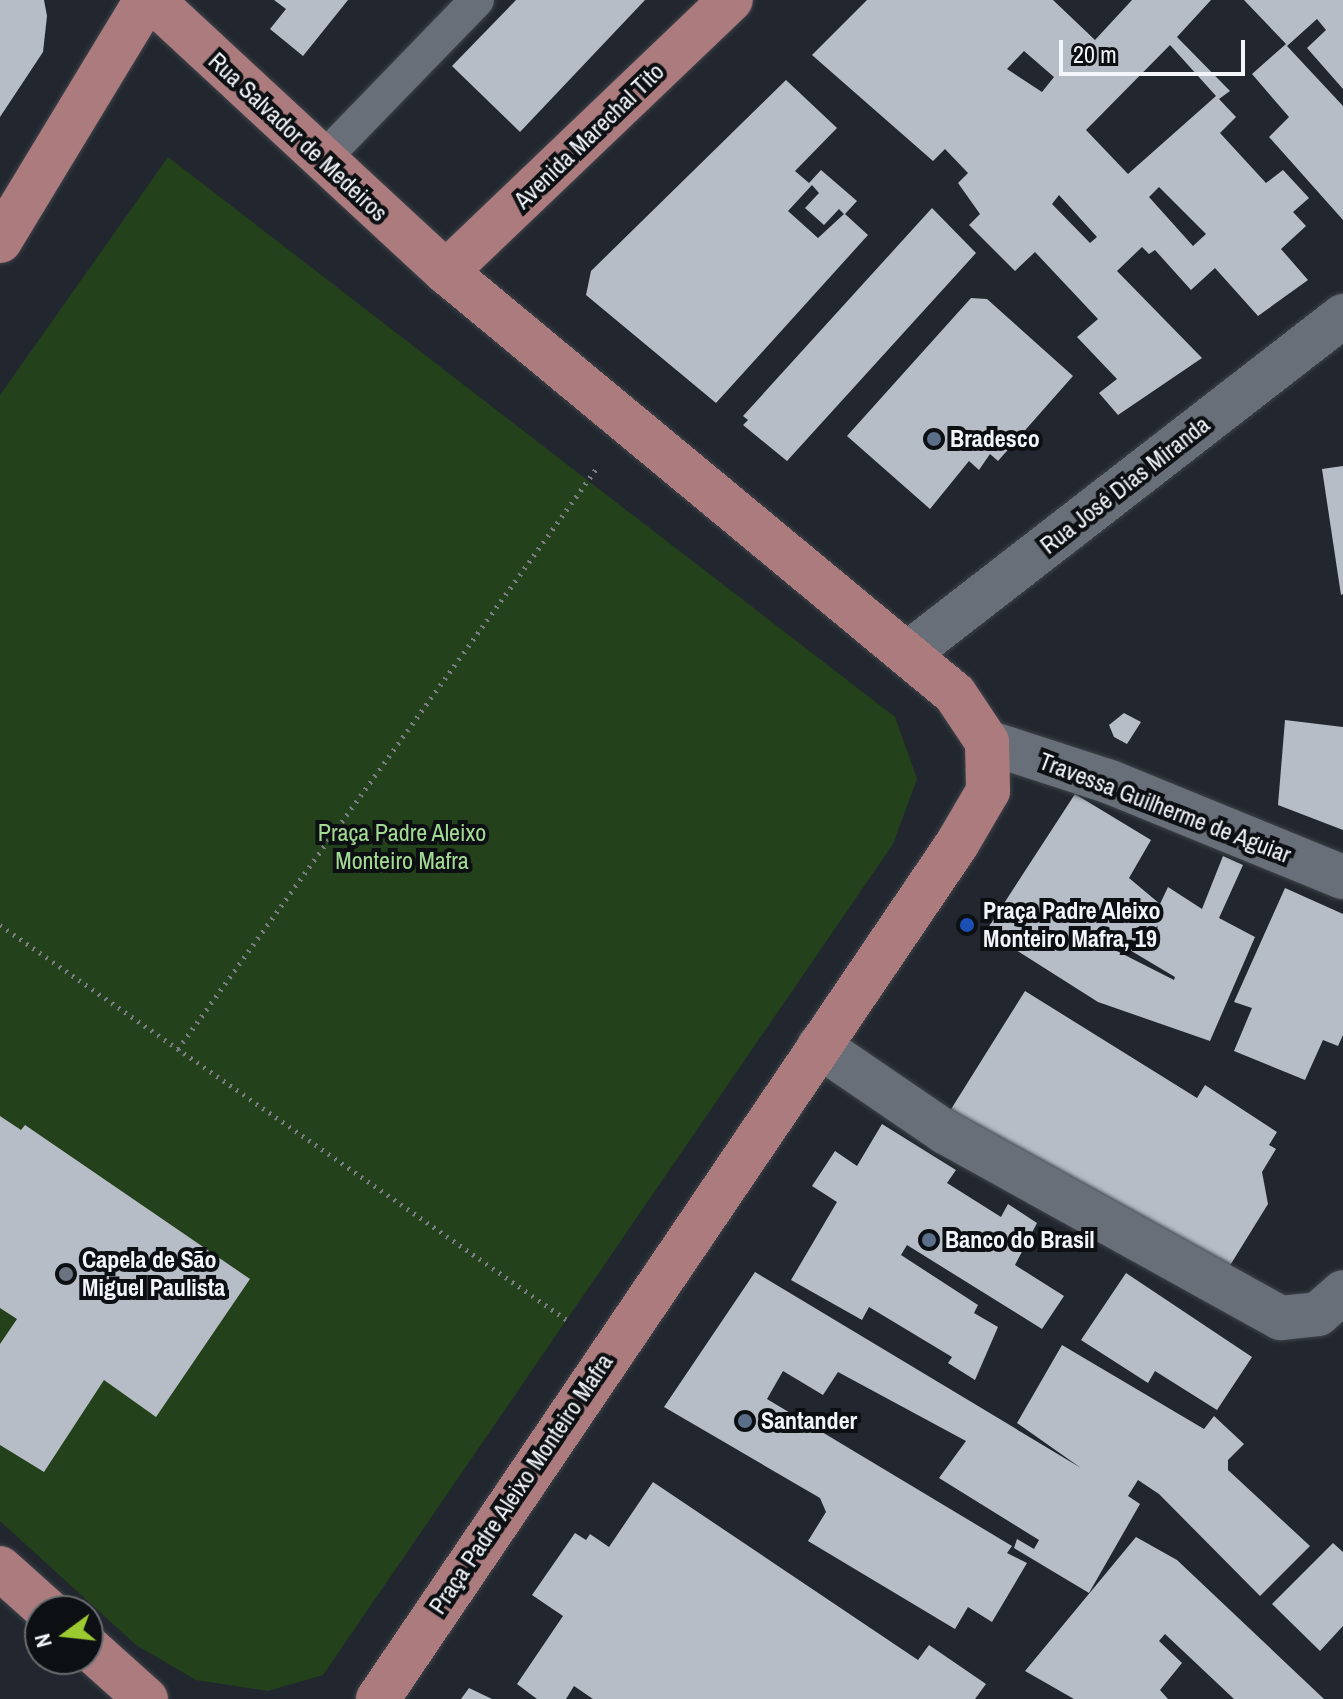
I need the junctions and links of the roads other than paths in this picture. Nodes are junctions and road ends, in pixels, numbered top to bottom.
1 (149, 0) edge
2 (477, 0) edge
3 (731, 0) edge
4 (321, 161) junction
5 (0, 241) edge
6 (446, 272) junction
7 (1343, 316) edge
8 (907, 654) junction
9 (987, 742) junction
10 (1343, 877) edge
11 (819, 1046) junction
12 (1343, 1292) edge
13 (0, 1568) edge
14 (30, 1595) edge
15 (104, 1661) edge
16 (146, 1698) edge
17 (378, 1699) edge

1 - 4 main road, Rua Salvador de Medeiros
1 - 5 main road
2 - 4 lane
3 - 6 main road, Avenida Marechal Tito
4 - 6 main road, Rua Salvador de Medeiros
6 - 8 main road
7 - 8 street, Rua José Dias Miranda
8 - 9 main road
9 - 10 street, Travessa Guilherme de Aguiar
9 - 11 main road, Praça Padre Aleixo Monteiro Mafra
11 - 12 street
11 - 17 main road, Praça Padre Aleixo Monteiro Mafra
13 - 14 main road
15 - 16 main road

